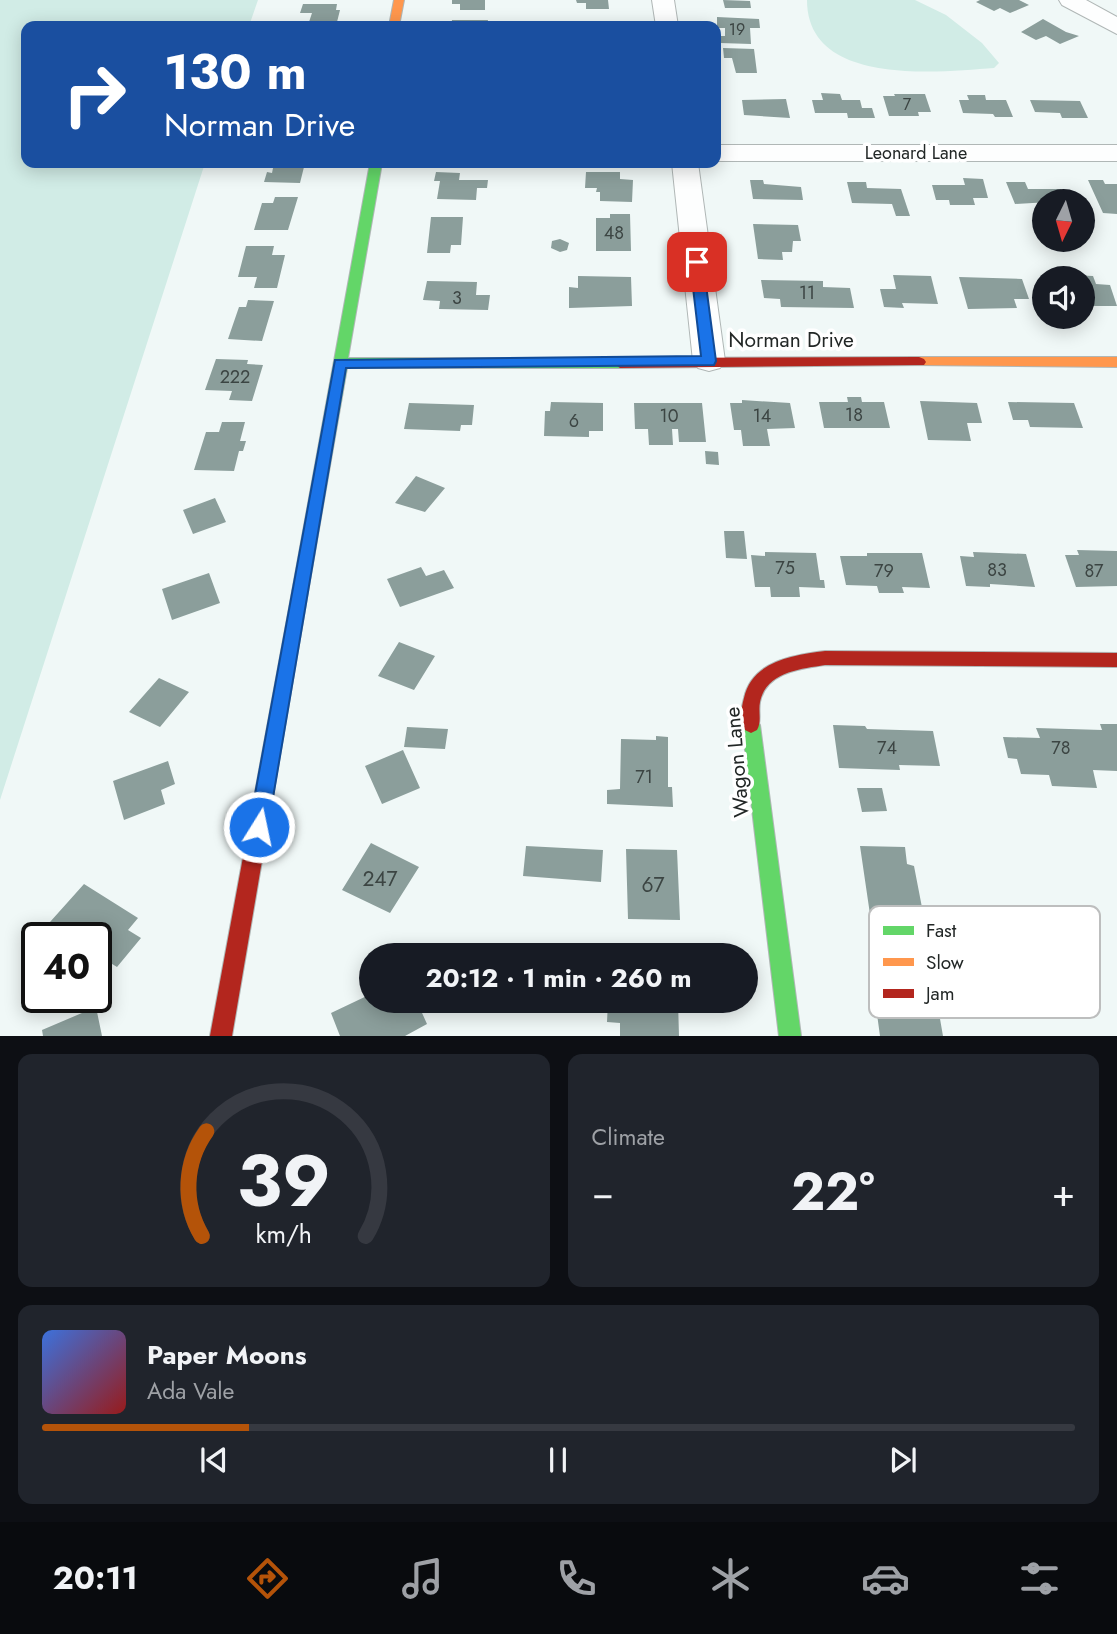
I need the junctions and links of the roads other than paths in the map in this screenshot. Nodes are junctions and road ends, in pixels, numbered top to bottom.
1 (399, 0) edge
2 (663, 0) edge
3 (1070, 0) edge
4 (395, 21) edge
5 (666, 21) edge
6 (1117, 27) edge
7 (721, 153) edge
8 (1117, 153) edge
9 (375, 168) edge
10 (686, 168) edge
11 (709, 361) junction
12 (1117, 362) edge
13 (340, 363) junction
14 (1117, 660) edge
15 (221, 1035) edge
16 (790, 1035) edge

1 - 4 street
2 - 5 street
3 - 6 street
7 - 8 street, Leonard Lane
9 - 13 street
10 - 11 street
11 - 12 street, Norman Drive
11 - 13 street, Norman Drive
13 - 15 street
14 - 16 street, Wagon Lane

